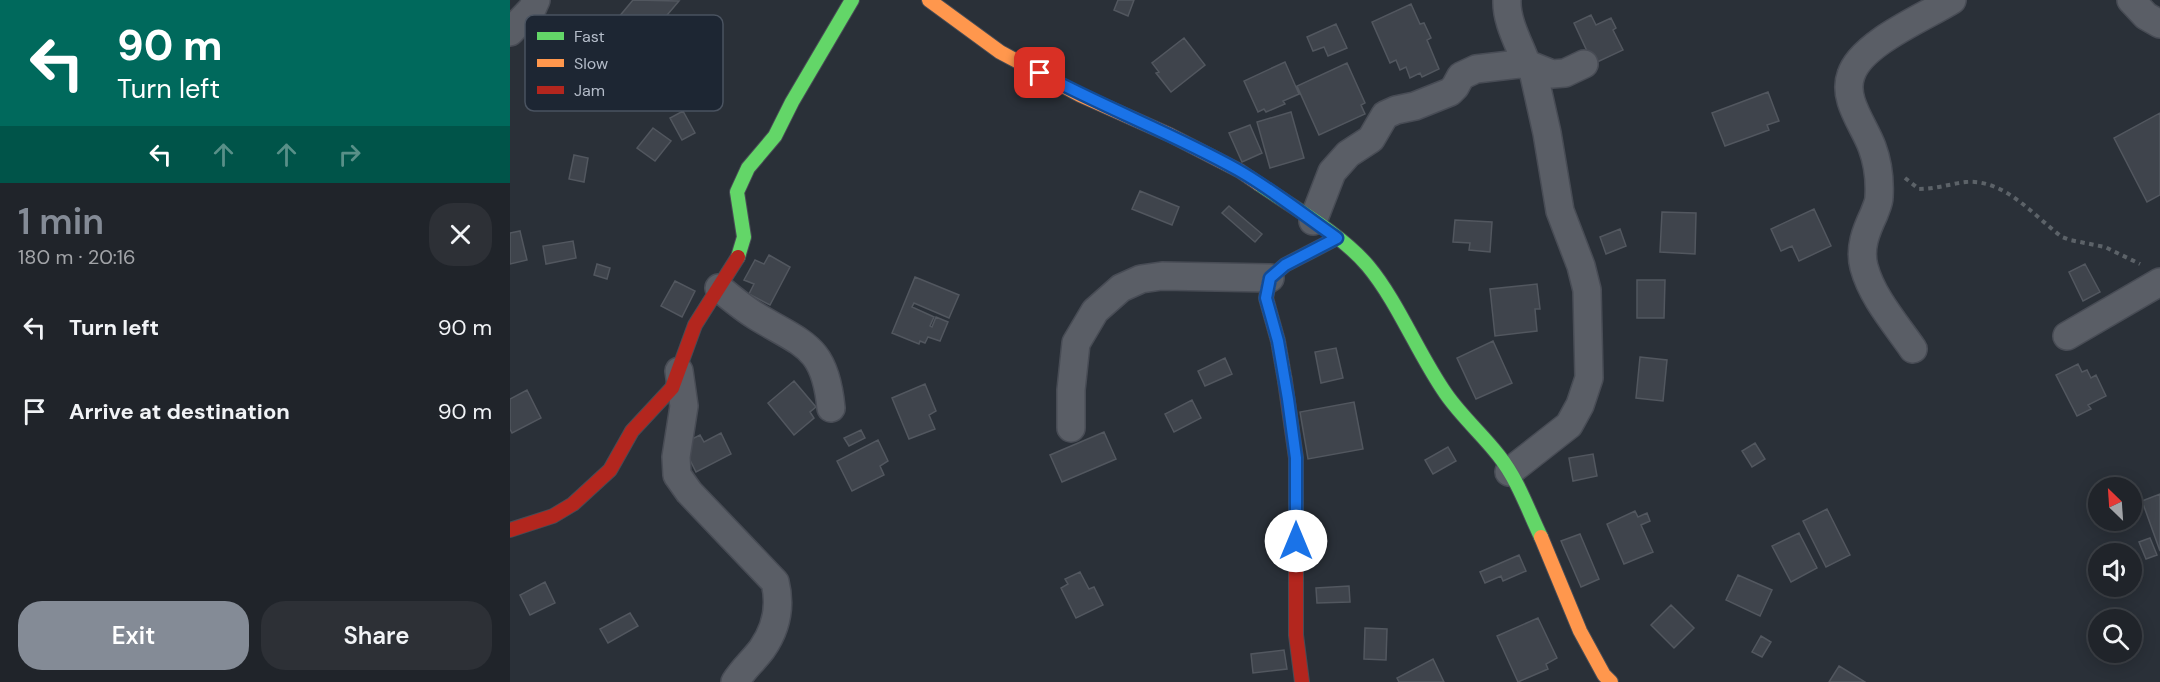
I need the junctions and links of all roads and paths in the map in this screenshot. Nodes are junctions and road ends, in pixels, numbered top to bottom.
1 (536, 0) edge
2 (852, 0) edge
3 (929, 0) edge
4 (1507, 0) edge
5 (1952, 0) edge
6 (2131, 0) edge
7 (526, 15) edge
8 (525, 16) edge
9 (2160, 24) edge
10 (510, 32) edge
11 (1584, 64) dead end
12 (1529, 66) junction
13 (1873, 150) junction
14 (1313, 221) junction
15 (1337, 238) junction
16 (2152, 274) edge
17 (1270, 278) junction
18 (719, 288) junction
19 (2067, 336) dead end
20 (1913, 349) dead end
21 (679, 371) junction
22 (831, 408) dead end
23 (1071, 428) dead end
24 (1509, 472) junction
25 (510, 530) edge
26 (1602, 680) edge
27 (735, 682) edge
28 (1302, 682) edge

1 - 7 street
2 - 18 street
3 - 14 street
4 - 12 street
5 - 13 street
6 - 9 street
8 - 10 street
11 - 12 street
12 - 14 street
12 - 24 street
13 - 16 path
13 - 20 street
14 - 15 street
15 - 17 street
15 - 24 street
16 - 19 street
17 - 23 street
17 - 28 street
18 - 21 street
18 - 22 street
21 - 25 street
21 - 27 street
24 - 26 street

